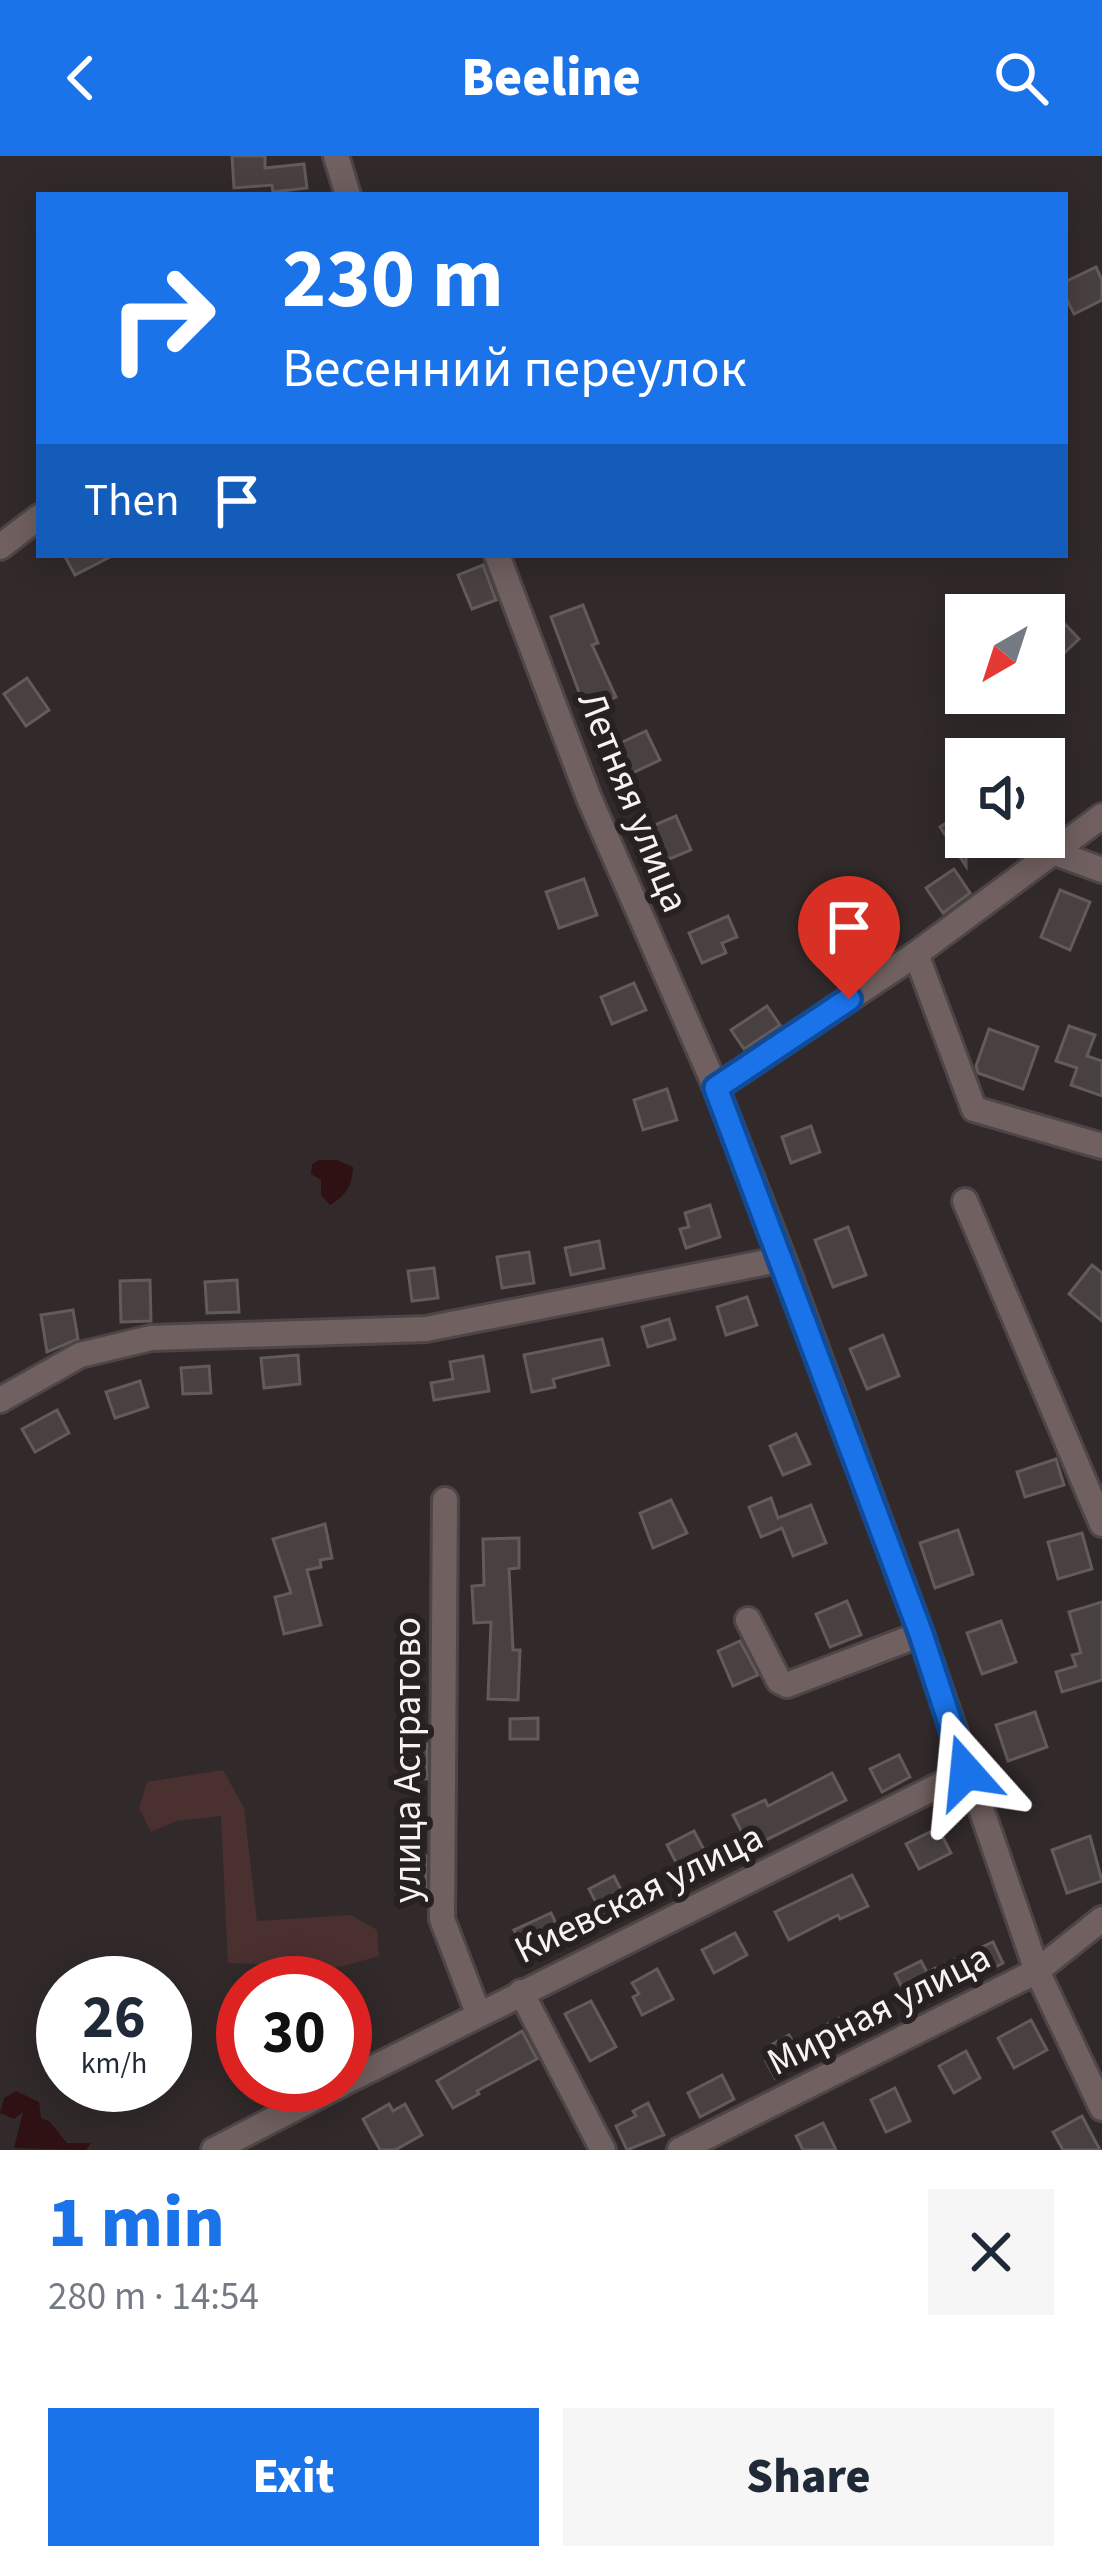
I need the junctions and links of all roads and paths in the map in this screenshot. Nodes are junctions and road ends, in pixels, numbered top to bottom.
1 (336, 156) edge
2 (347, 192) edge
3 (36, 519) edge
4 (0, 547) edge
5 (498, 558) edge
6 (1102, 816) edge
7 (1065, 843) edge
8 (1065, 856) edge
9 (1045, 858) edge
10 (1102, 870) edge
11 (916, 954) junction
12 (713, 1081) junction
13 (1102, 1146) edge
14 (965, 1202) dead end
15 (783, 1258) junction
16 (0, 1400) edge
17 (446, 1500) dead end
18 (1102, 1525) edge
19 (748, 1620) dead end
20 (921, 1634) junction
21 (966, 1772) junction
22 (1102, 1919) edge
23 (1037, 1971) junction
24 (521, 1992) junction
25 (478, 2013) junction
26 (372, 2068) edge
27 (1102, 2108) edge
28 (288, 2112) edge
29 (214, 2150) edge
30 (603, 2150) edge
31 (680, 2150) edge

1 - 2 street
3 - 4 street
5 - 12 street, Летняя улица
6 - 7 street
8 - 10 street
9 - 11 street
11 - 12 street
11 - 13 street
12 - 15 street, Летняя улица
14 - 18 street
15 - 16 street
15 - 20 street, Летняя улица
17 - 25 street, улица Астратово
19 - 20 street
20 - 21 street, Летняя улица
21 - 23 street, Летняя улица
21 - 24 street, Киевская улица
22 - 23 street, Мирная улица
23 - 27 street, Летняя улица
23 - 31 street, Мирная улица
24 - 25 street, Киевская улица
24 - 30 street
25 - 26 street, Киевская улица
28 - 29 street, Киевская улица

